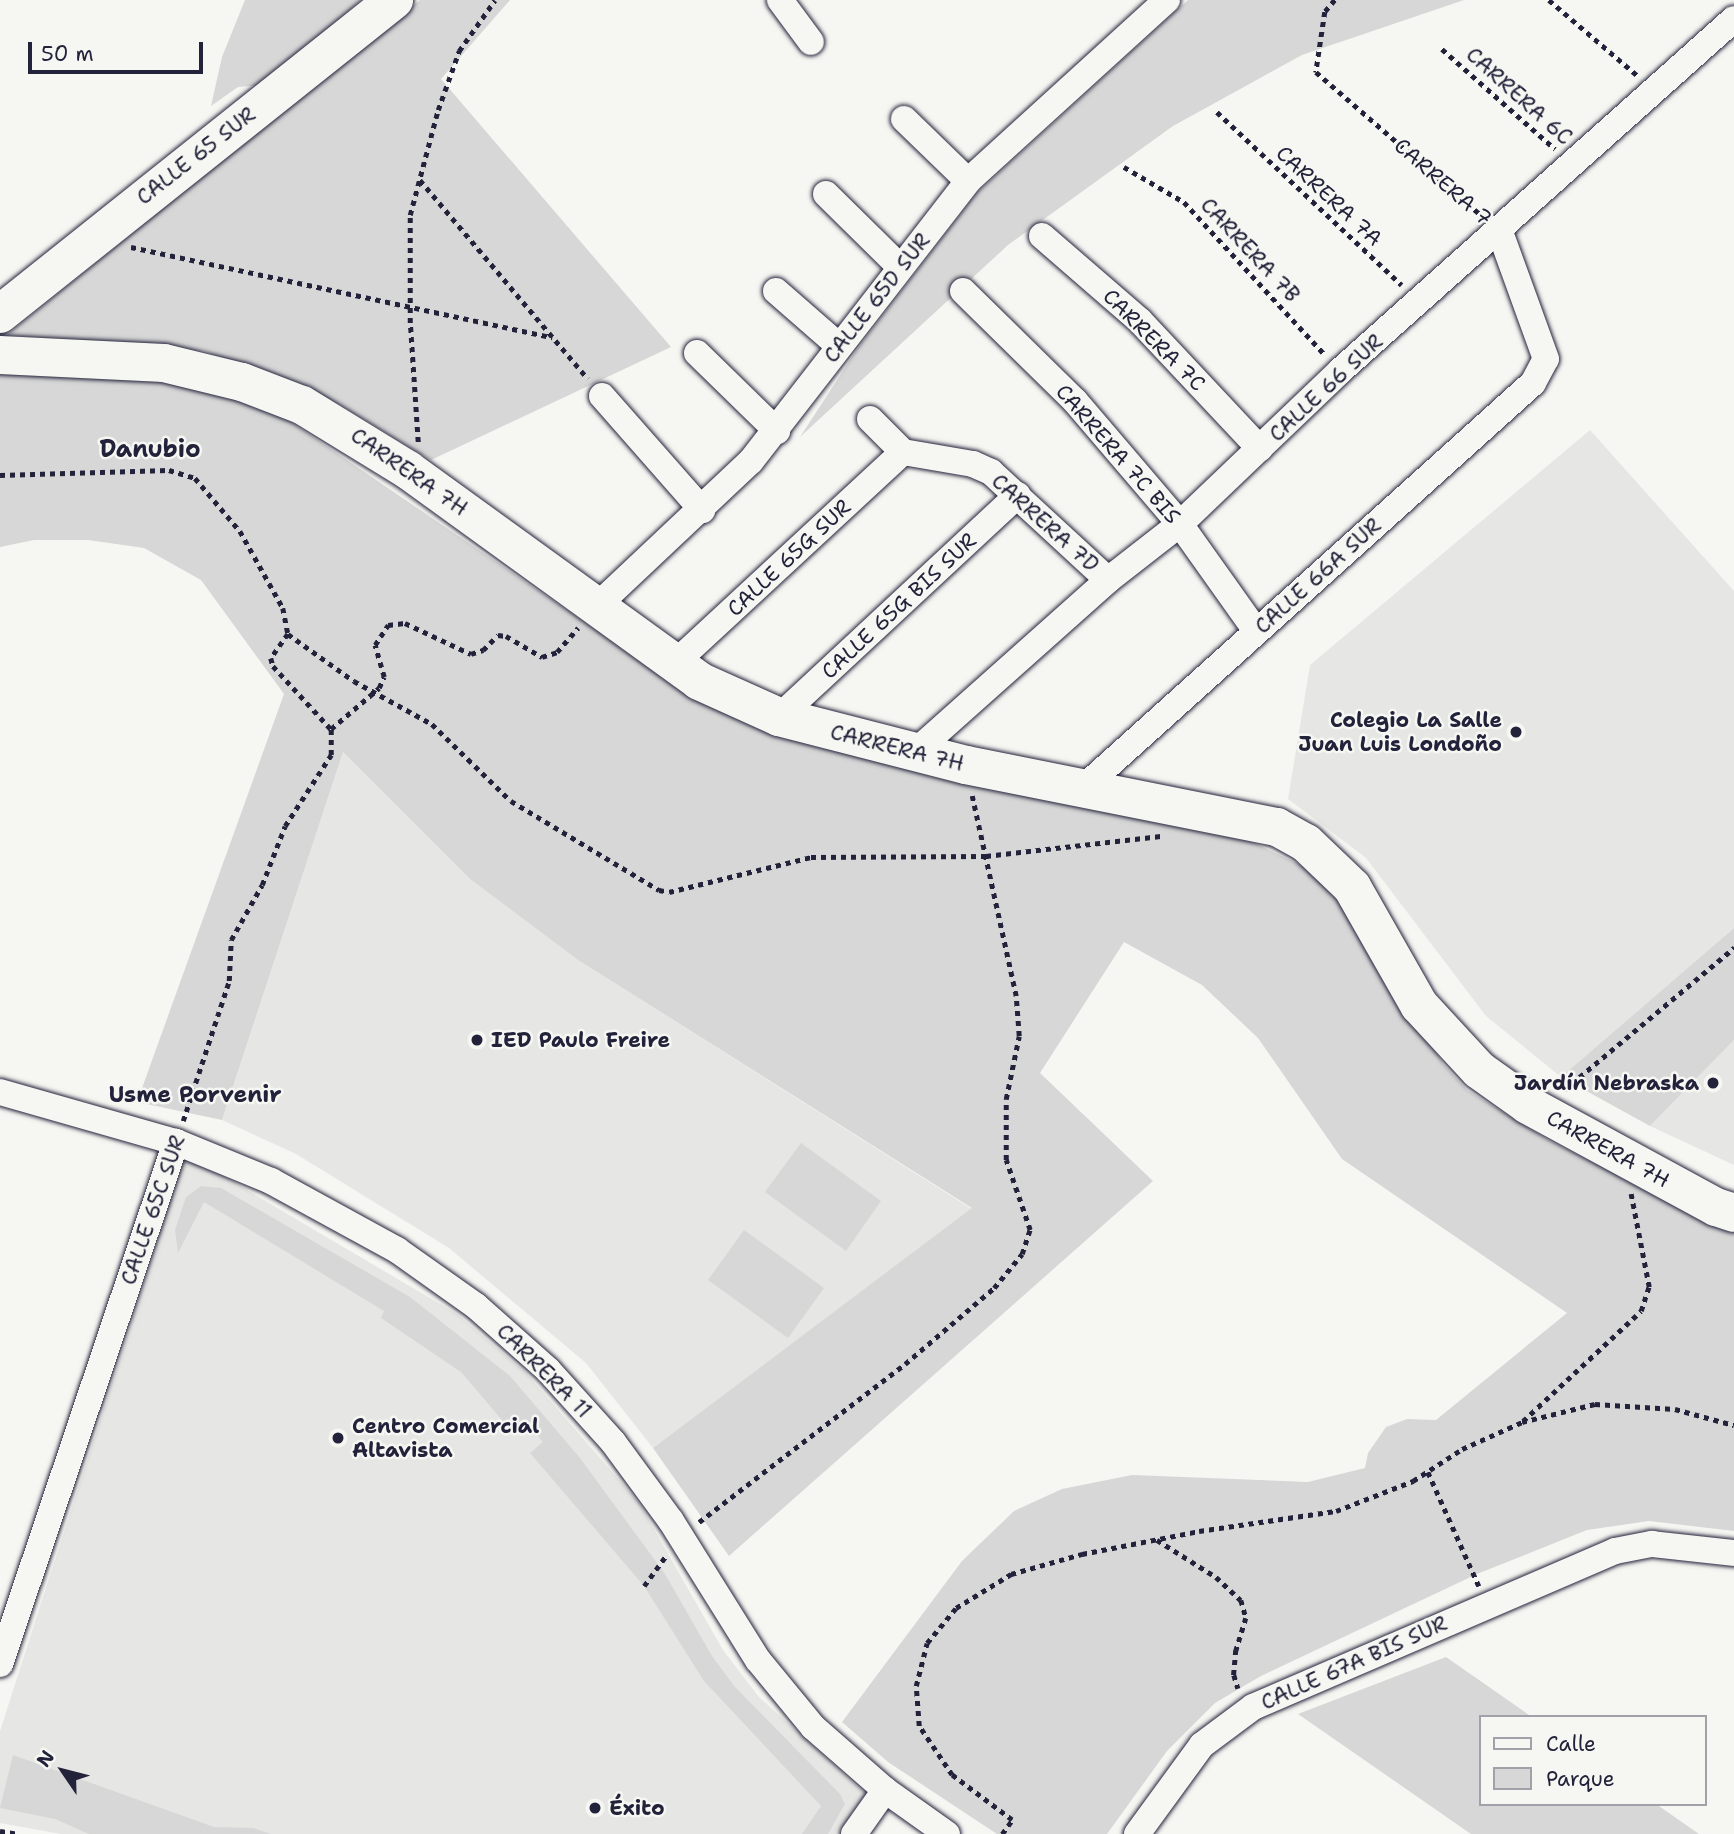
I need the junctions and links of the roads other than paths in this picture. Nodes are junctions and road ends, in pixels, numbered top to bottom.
1 (394, 0) edge
2 (780, 0) edge
3 (1167, 0) edge
4 (1734, 19) edge
5 (811, 42) dead end
6 (904, 119) dead end
7 (968, 181) junction
8 (826, 194) dead end
9 (1500, 232) junction
10 (1042, 236) dead end
11 (900, 267) junction
12 (776, 291) dead end
13 (963, 291) dead end
14 (0, 314) edge
15 (839, 346) junction
16 (697, 353) dead end
17 (0, 355) edge
18 (1546, 359) joint
19 (602, 396) road end
20 (870, 419) dead end
21 (777, 431) junction
22 (1260, 449) junction
23 (903, 452) junction
24 (1018, 495) junction
25 (702, 510) junction
26 (1180, 524) junction
27 (1108, 580) junction
28 (598, 605) junction
29 (1256, 631) junction
30 (675, 663) junction
31 (779, 717) junction
32 (915, 752) junction
33 (1083, 788) junction
34 (0, 1091) edge
35 (176, 1142) junction
36 (1734, 1213) edge
37 (1734, 1553) edge
38 (0, 1664) edge
39 (885, 1790) junction
40 (854, 1834) edge
41 (947, 1834) edge
42 (1137, 1834) edge

1 - 14 street, CALLE 65 SUR
2 - 5 street
3 - 7 street, CALLE 65D SUR
4 - 9 street, CALLE 66 SUR
6 - 7 street
7 - 11 street, CALLE 65D SUR
8 - 11 street
9 - 18 street, CARRERA 7
9 - 22 street, CALLE 66 SUR
10 - 22 street, CARRERA 7C
11 - 15 street, CALLE 65D SUR
12 - 15 street
13 - 26 street, CARRERA 7C BIS
15 - 21 street, CALLE 65D SUR
16 - 21 street
17 - 28 street, CARRERA 7H
18 - 29 street, CALLE 66A SUR
19 - 25 street
20 - 23 street
21 - 25 street, CALLE 65D SUR
22 - 26 street, CALLE 66 SUR
23 - 24 street, CARRERA 7D
23 - 30 street, CALLE 65G SUR
24 - 27 street, CARRERA 7D
24 - 31 street, CALLE 65G BIS SUR
25 - 28 street, CALLE 65D SUR
26 - 27 street, CALLE 66 SUR
26 - 29 street, CARRERA 7C BIS
27 - 32 street, CALLE 66 SUR
28 - 30 street, CARRERA 7H
29 - 33 street, CALLE 66A SUR
30 - 31 street, CARRERA 7H
31 - 32 street, CARRERA 7H
32 - 33 street, CARRERA 7H
33 - 36 street, CARRERA 7H
34 - 35 street, CARRERA 11
35 - 38 street, CALLE 65C SUR
35 - 39 street, CARRERA 11
37 - 42 street, CALLE 67A BIS SUR
39 - 40 street
39 - 41 street, CARRERA 11

